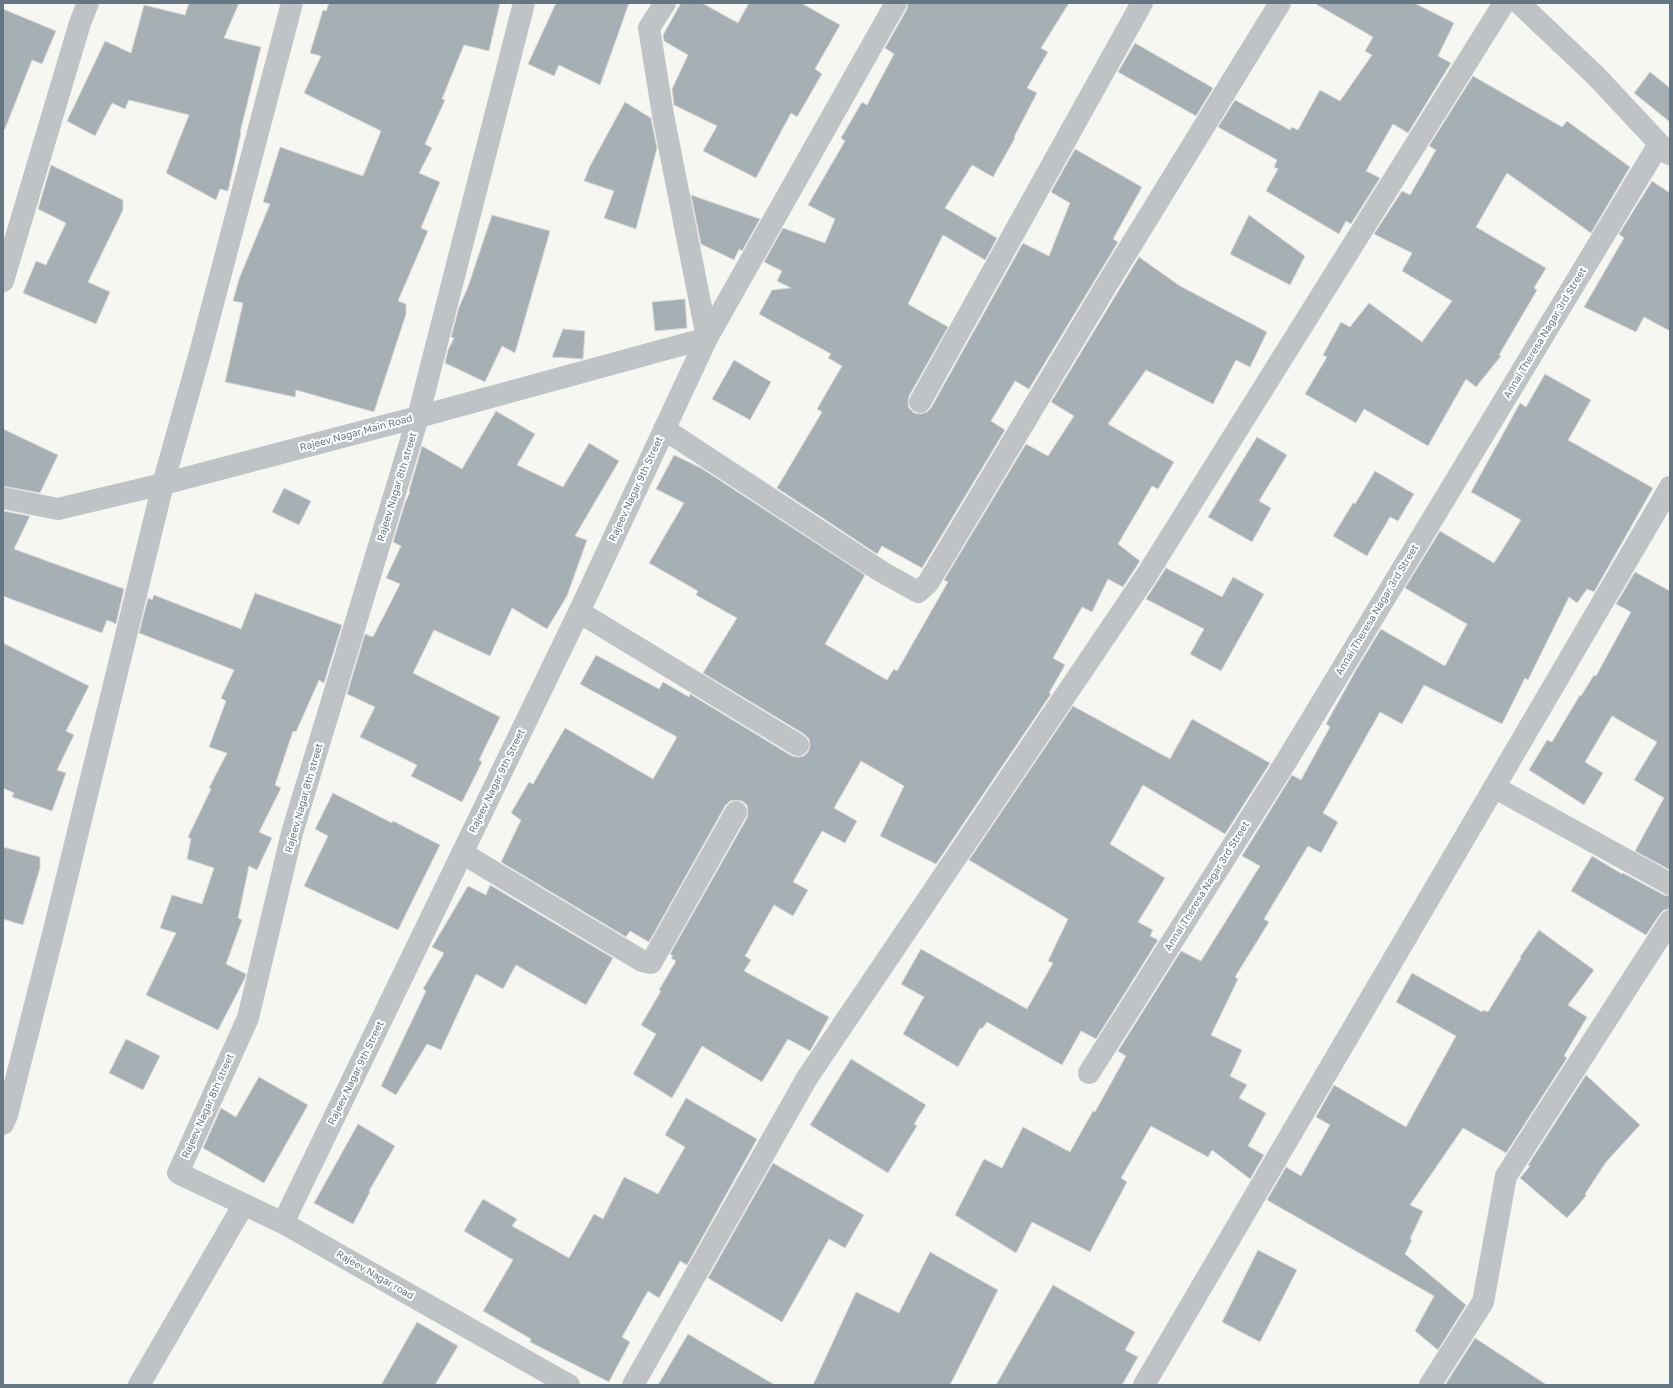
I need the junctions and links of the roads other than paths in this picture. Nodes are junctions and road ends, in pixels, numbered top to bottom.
1 (88, 3) edge
2 (292, 3) edge
3 (524, 3) edge
4 (665, 3) edge
5 (896, 3) edge
6 (1142, 3) edge
7 (1280, 3) edge
8 (1504, 3) edge
9 (1519, 3) edge
10 (1665, 149) edge
11 (3, 281) edge
12 (707, 338) junction
13 (920, 402) dead end
14 (418, 417) junction
15 (664, 429) junction
16 (163, 484) junction
17 (1670, 487) edge
18 (3, 498) edge
19 (579, 612) junction
20 (798, 744) dead end
21 (1494, 787) junction
22 (736, 812) dead end
23 (462, 853) junction
24 (1670, 884) edge
25 (1670, 921) edge
26 (1089, 1073) dead end
27 (3, 1124) edge
28 (178, 1173) joint
29 (244, 1204) junction
30 (283, 1223) junction
31 (139, 1385) edge
32 (568, 1385) edge
33 (633, 1385) edge
34 (1144, 1385) edge
35 (1430, 1385) edge

1 - 11 street
2 - 16 street
3 - 14 street, Rajeev Nagar 8th street
4 - 12 street
5 - 12 street, Rajeev Nagar 9th Street
6 - 13 street
7 - 15 street
8 - 33 street
9 - 10 street
10 - 26 street, Annai Theresa Nagar 3rd Street
12 - 14 street, Rajeev Nagar Main Road
12 - 15 street, Rajeev Nagar 9th Street
14 - 16 street, Rajeev Nagar Main Road
14 - 28 street, Rajeev Nagar 8th street
15 - 19 street, Rajeev Nagar 9th Street
16 - 18 street, Rajeev Nagar Main Road
16 - 27 street
17 - 21 street
19 - 20 street
19 - 23 street, Rajeev Nagar 9th Street
21 - 24 street
21 - 34 street
22 - 23 street
23 - 30 street, Rajeev Nagar 9th Street
25 - 35 street
28 - 29 street, Rajeev Nagar road
29 - 30 street, Rajeev Nagar road
29 - 31 street
30 - 32 street, Rajeev Nagar road

